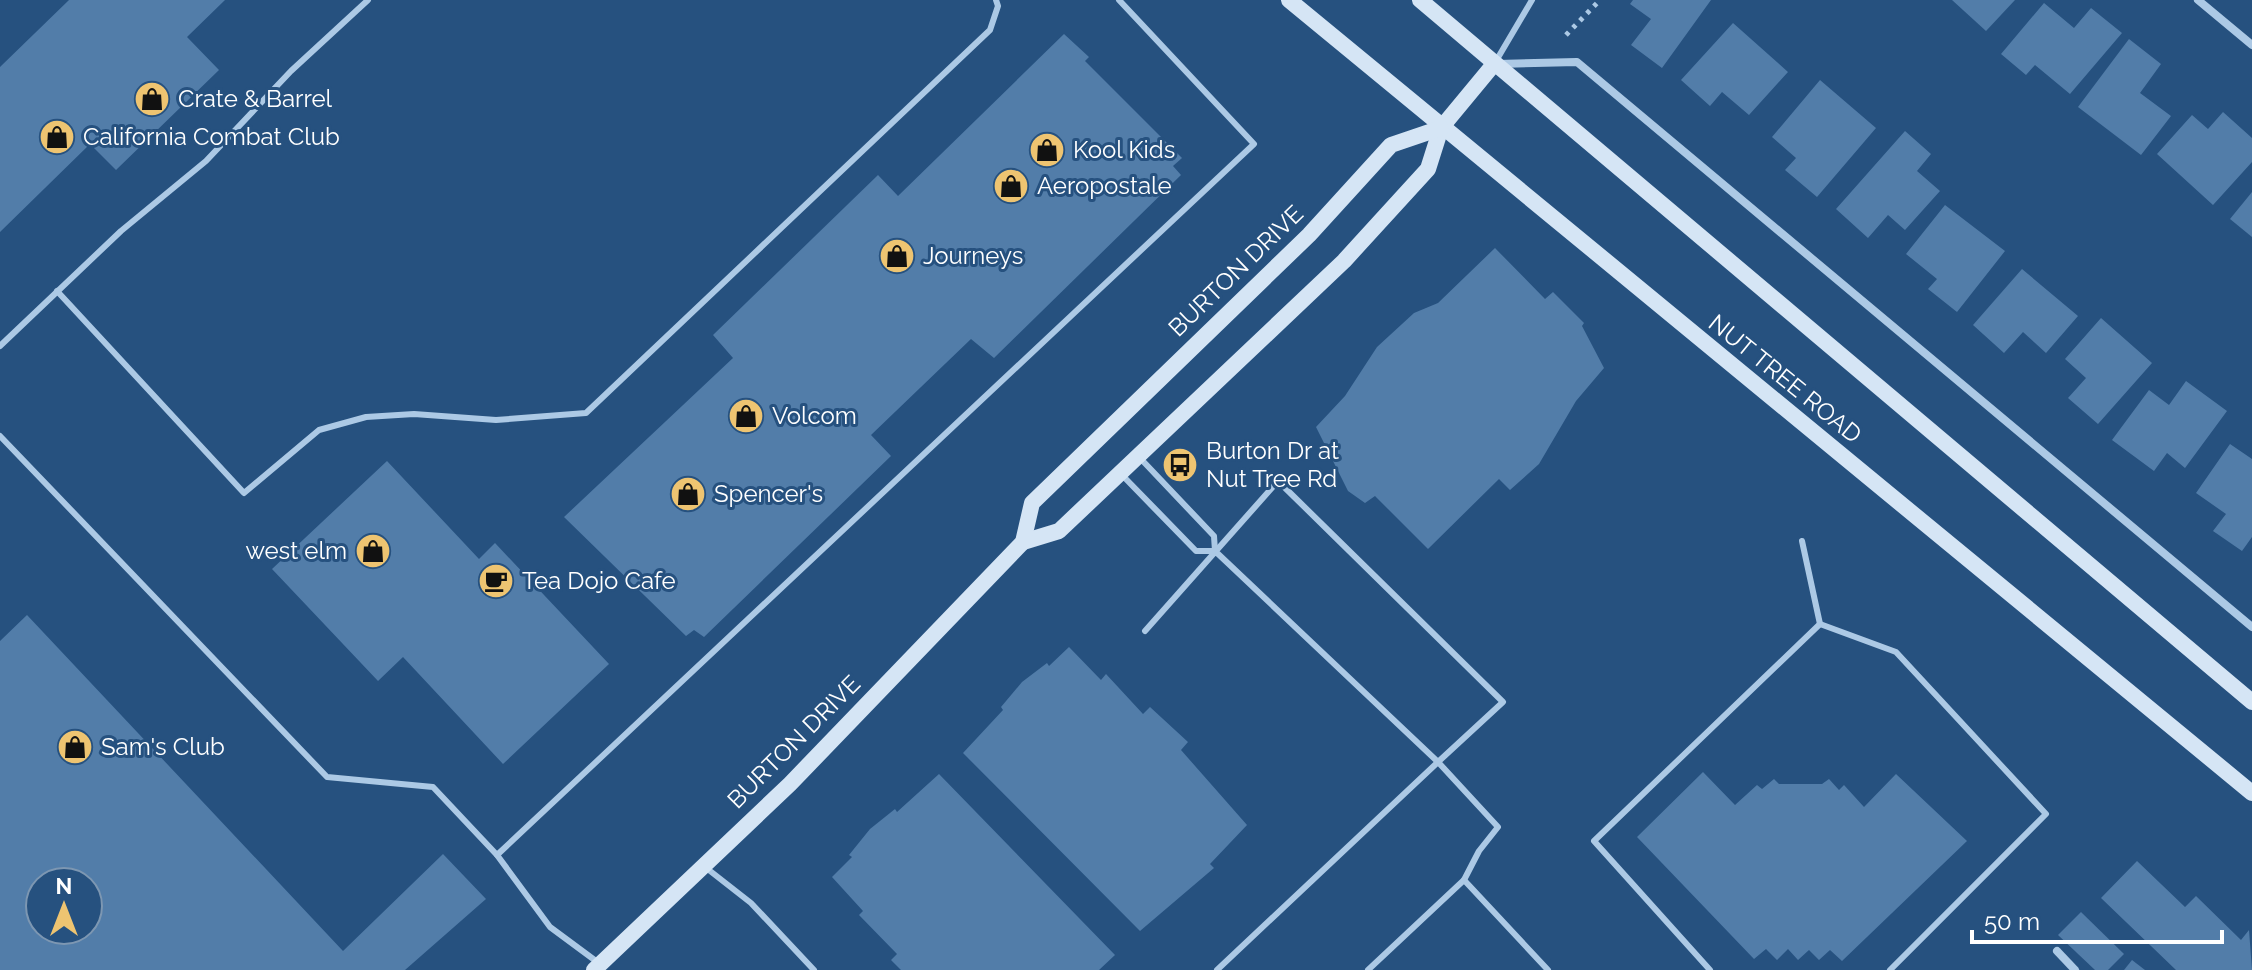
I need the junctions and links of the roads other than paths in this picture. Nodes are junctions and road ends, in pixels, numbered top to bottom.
1 (368, 0) edge
2 (996, 0) edge
3 (1119, 0) edge
4 (1289, 0) edge
5 (1420, 0) edge
6 (1532, 0) edge
7 (2198, 0) edge
8 (2252, 45) edge
9 (1494, 64) junction
10 (1441, 128) junction
11 (57, 291) junction
12 (0, 346) edge
13 (0, 436) edge
14 (1140, 458) junction
15 (1122, 474) junction
16 (1802, 541) dead end
17 (1023, 542) junction
18 (1215, 551) junction
19 (1820, 624) junction
20 (2252, 627) edge
21 (1145, 631) dead end
22 (2252, 702) edge
23 (1438, 762) junction
24 (2252, 793) edge
25 (497, 855) junction
26 (702, 865) junction
27 (1464, 880) junction
28 (2057, 951) dead end
29 (597, 967) edge
30 (814, 970) edge
31 (1217, 970) edge
32 (1368, 970) edge
33 (1548, 970) edge
34 (1710, 970) edge
35 (1890, 970) edge
36 (2075, 970) edge

1 - 11 lane
2 - 11 lane
3 - 25 lane
4 - 10 main road, NUT TREE ROAD
5 - 9 main road
6 - 9 lane
7 - 8 street
9 - 10 main road, BURTON DRIVE
9 - 20 street
9 - 22 main road
10 - 14 main road, BURTON DRIVE
10 - 17 main road, BURTON DRIVE
10 - 24 main road, NUT TREE ROAD
11 - 12 lane
13 - 25 lane
14 - 15 main road, BURTON DRIVE
14 - 18 lane
15 - 17 main road, BURTON DRIVE
15 - 18 lane
16 - 19 lane
17 - 26 main road, BURTON DRIVE
18 - 21 lane
18 - 23 lane
18 - 23 lane
19 - 34 lane
19 - 35 lane
23 - 27 lane
23 - 31 lane
25 - 29 lane
26 - 29 main road, BURTON DRIVE
26 - 30 lane
27 - 32 lane
27 - 33 lane
28 - 36 street

